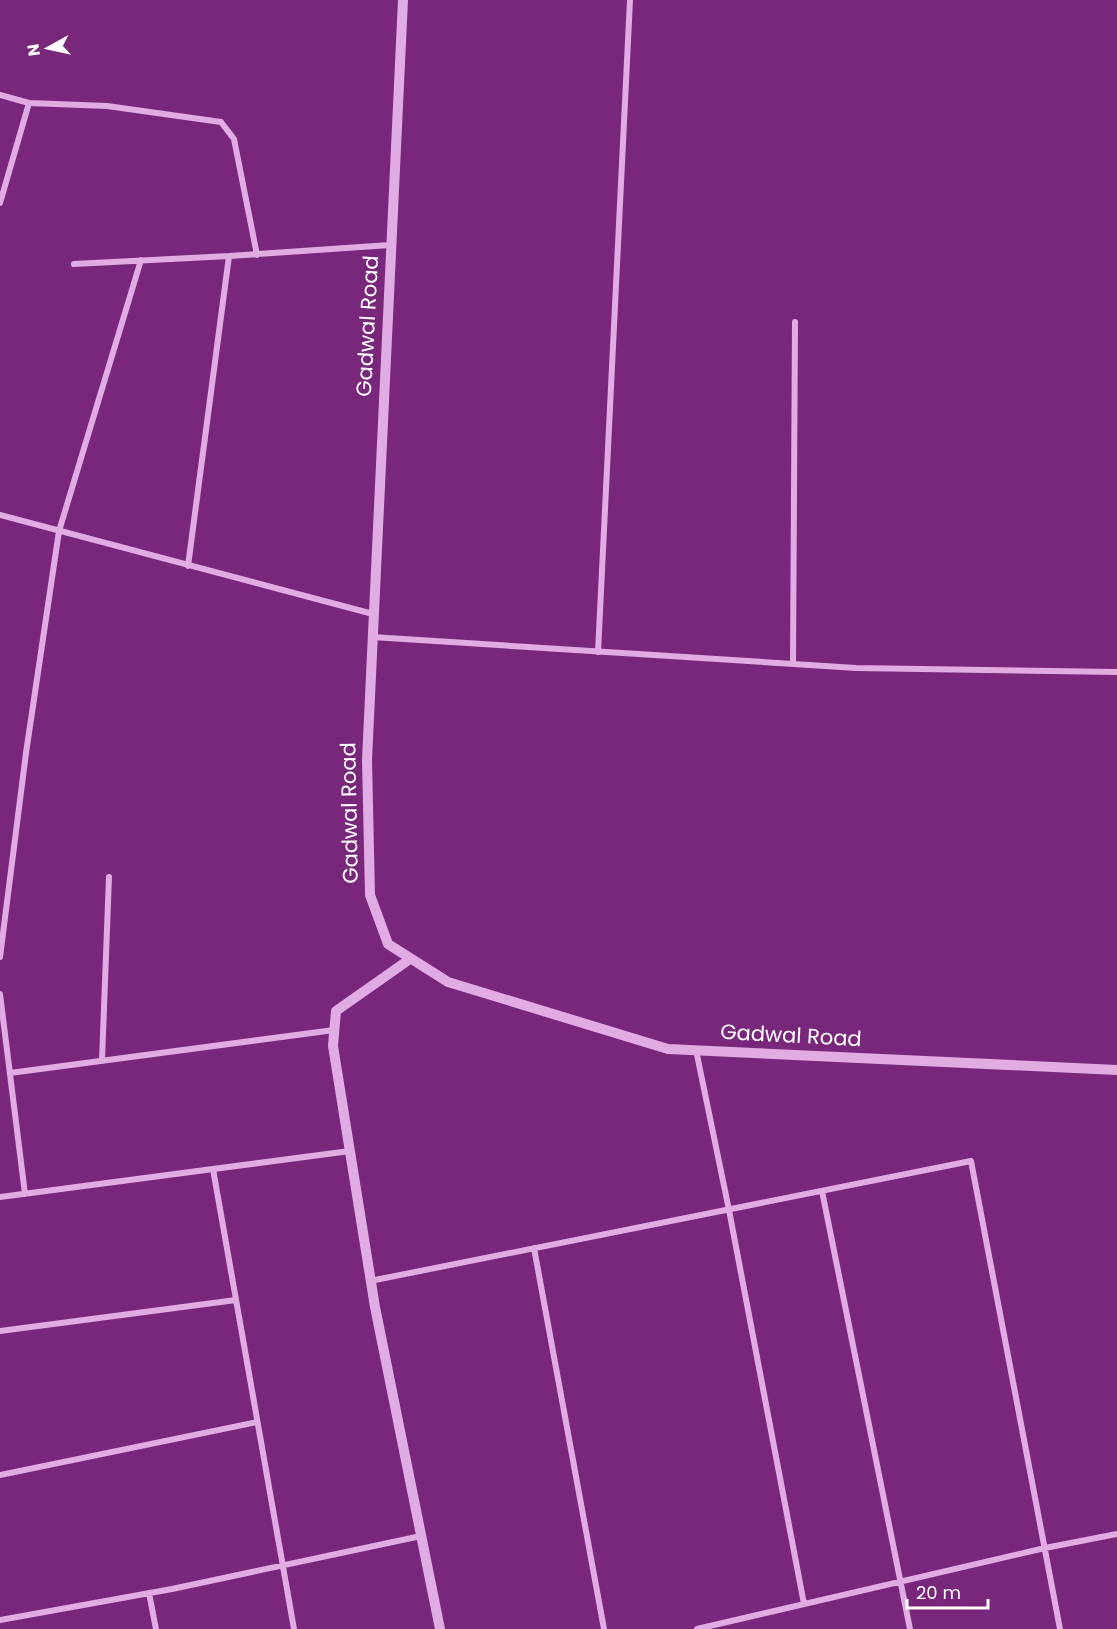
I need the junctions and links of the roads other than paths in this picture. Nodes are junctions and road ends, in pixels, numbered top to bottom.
1 (403, 0) edge
2 (630, 0) edge
3 (0, 95) edge
4 (29, 103) junction
5 (0, 203) edge
6 (390, 245) junction
7 (257, 255) junction
8 (229, 256) junction
9 (141, 260) junction
10 (74, 264) dead end
11 (795, 322) dead end
12 (0, 515) edge
13 (59, 531) junction
14 (188, 566) junction
15 (373, 614) junction
16 (372, 637) junction
17 (598, 652) junction
18 (793, 664) junction
19 (1117, 672) edge
20 (109, 878) dead end
21 (0, 957) edge
22 (410, 959) junction
23 (0, 994) edge
24 (334, 1030) junction
25 (696, 1050) junction
26 (102, 1060) junction
27 (1117, 1070) edge
28 (10, 1073) junction
29 (350, 1151) junction
30 (213, 1169) junction
31 (822, 1191) junction
32 (25, 1194) junction
33 (0, 1197) edge
34 (729, 1210) junction
35 (534, 1248) junction
36 (370, 1281) junction
37 (236, 1300) junction
38 (0, 1331) edge
39 (257, 1422) junction
40 (0, 1475) edge
41 (1117, 1534) edge
42 (421, 1536) junction
43 (1045, 1548) junction
44 (282, 1566) junction
45 (900, 1582) junction
46 (150, 1593) junction
47 (804, 1604) junction
48 (0, 1620) edge
49 (156, 1629) edge
50 (294, 1629) edge
51 (440, 1629) edge
52 (604, 1629) edge
53 (697, 1629) edge
54 (910, 1629) edge
55 (1060, 1629) edge

1 - 6 street, Gadwal Road
2 - 17 street
3 - 4 street
4 - 5 street
4 - 7 street
6 - 7 street
6 - 15 street, Gadwal Road
7 - 8 street
8 - 9 street
8 - 14 street
9 - 10 street
9 - 13 street
11 - 18 street
12 - 13 street
13 - 14 street
13 - 21 street
14 - 15 street
15 - 16 street, Gadwal Road
16 - 17 street
16 - 22 street, Gadwal Road
17 - 18 street
18 - 19 street
20 - 26 street
22 - 24 street
22 - 25 street, Gadwal Road
23 - 28 street
24 - 26 street
24 - 29 street
25 - 27 street, Gadwal Road
25 - 34 street
26 - 28 street
28 - 32 street
29 - 30 street
29 - 36 street
30 - 32 street
30 - 37 street
31 - 34 street
31 - 43 street
31 - 45 street
32 - 33 street
34 - 35 street
34 - 47 street
35 - 36 street
35 - 52 street
36 - 42 street
37 - 38 street
37 - 39 street
39 - 40 street
39 - 44 street
41 - 43 street
42 - 44 street
42 - 51 street
43 - 45 street
43 - 55 street
44 - 46 street
44 - 50 street
45 - 47 street
45 - 54 street
46 - 48 street
46 - 49 street
47 - 53 street

